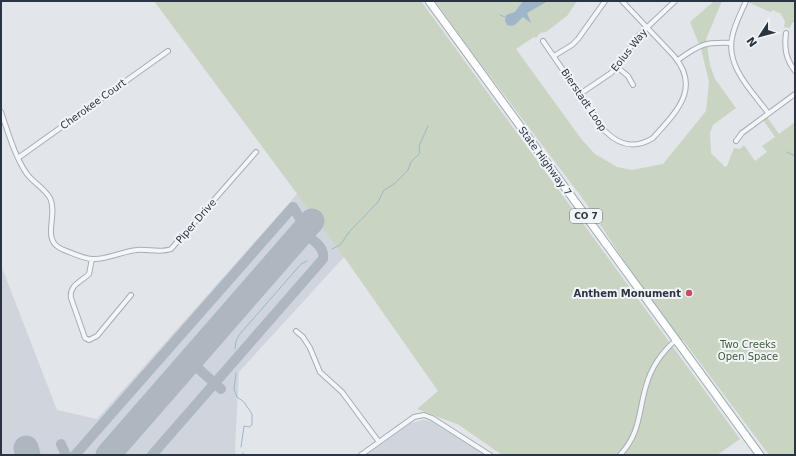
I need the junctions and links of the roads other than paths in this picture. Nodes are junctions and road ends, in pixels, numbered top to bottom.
1 (429, 1) edge
2 (605, 1) edge
3 (622, 1) edge
4 (675, 1) edge
5 (746, 1) edge
6 (647, 27) junction
7 (786, 33) dead end
8 (543, 40) dead end
9 (731, 43) junction
10 (168, 51) dead end
11 (554, 56) junction
12 (678, 60) junction
13 (617, 67) junction
14 (795, 71) edge
15 (633, 85) dead end
16 (580, 94) junction
17 (795, 94) edge
18 (1, 112) edge
19 (768, 113) junction
20 (736, 141) dead end
21 (256, 152) dead end
22 (18, 158) junction
23 (92, 259) junction
24 (131, 295) dead end
25 (296, 331) dead end
26 (676, 340) junction
27 (379, 442) junction
28 (361, 455) edge
29 (490, 455) edge
30 (620, 455) edge
31 (760, 455) edge

1 - 26 main road, State Highway 7 / CO 7
2 - 11 street
3 - 6 street, Bierstadt Loop
4 - 6 street, Eolus Way
5 - 9 street
6 - 12 street, Bierstadt Loop
6 - 13 street, Eolus Way
7 - 14 street
8 - 11 street, Bierstadt Loop
9 - 12 street
9 - 19 street
10 - 22 street, Cherokee Court
11 - 16 street, Bierstadt Loop
12 - 16 street, Bierstadt Loop
13 - 15 street
13 - 16 street, Eolus Way
17 - 19 street
18 - 22 street, Piper Drive
19 - 20 street
21 - 23 street, Piper Drive
22 - 23 street, Piper Drive
23 - 24 street
25 - 27 street
26 - 30 street
26 - 31 main road, CO 7
27 - 28 street
27 - 29 street

